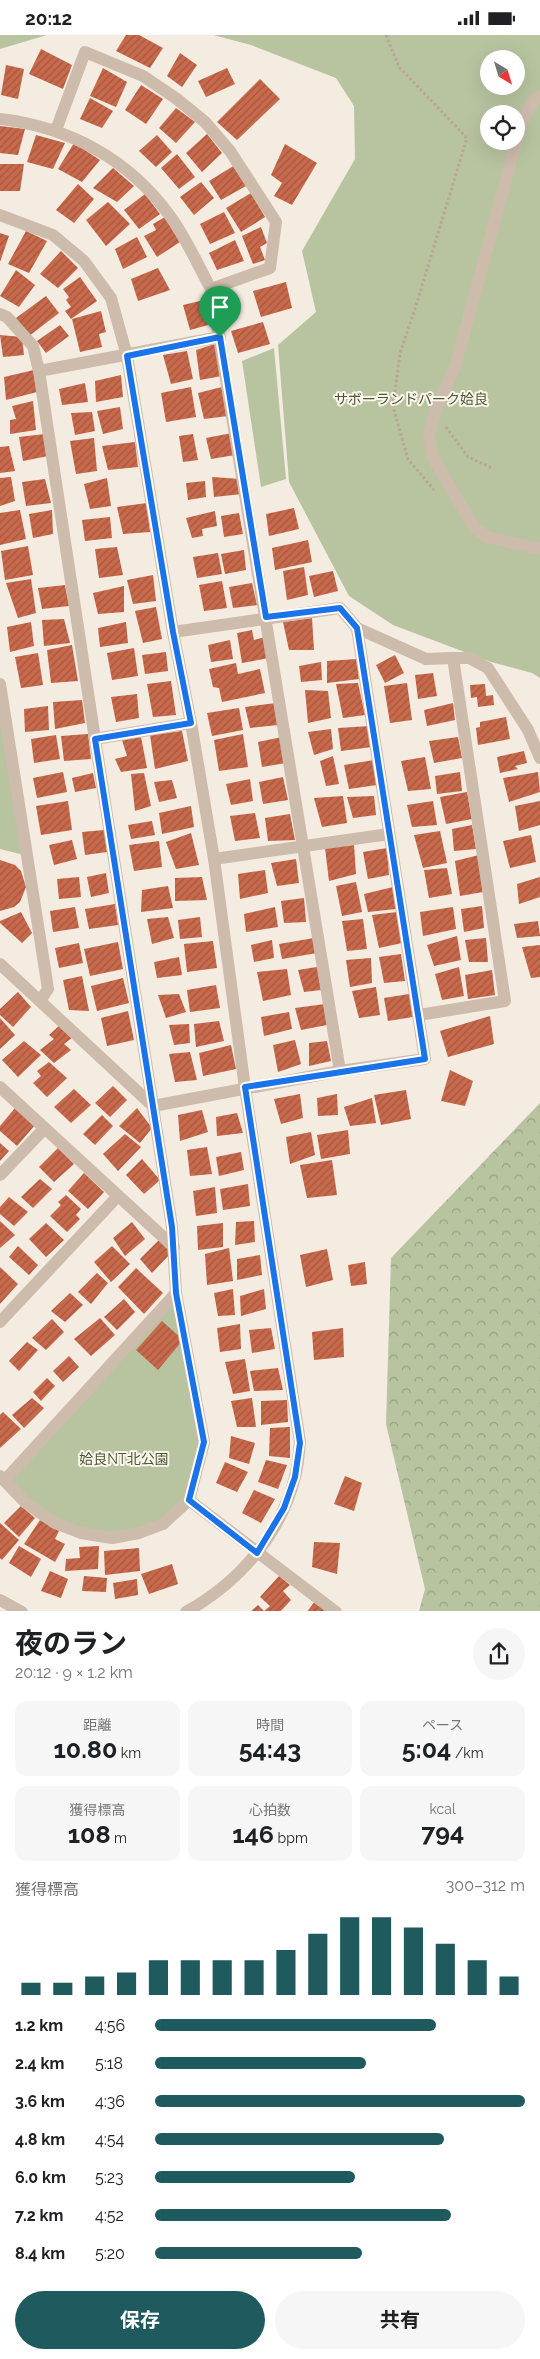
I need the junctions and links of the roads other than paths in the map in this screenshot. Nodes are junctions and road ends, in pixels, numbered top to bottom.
1 (540, 96) edge
2 (0, 119) edge
3 (56, 130) junction
4 (0, 215) edge
5 (211, 289) junction
6 (0, 314) edge
7 (220, 337) junction
8 (127, 356) junction
9 (40, 371) junction
10 (540, 549) edge
11 (266, 617) junction
12 (357, 628) junction
13 (173, 632) junction
14 (453, 658) junction
15 (0, 684) edge
16 (191, 723) junction
17 (95, 739) junction
18 (540, 758) edge
19 (389, 834) junction
20 (304, 846) junction
21 (214, 859) junction
22 (0, 964) edge
23 (40, 1001) junction
24 (419, 1015) junction
25 (340, 1071) junction
26 (0, 1087) edge
27 (245, 1087) junction
28 (153, 1106) junction
29 (44, 1129) junction
30 (0, 1175) edge
31 (117, 1197) junction
32 (174, 1247) junction
33 (176, 1293) junction
34 (0, 1322) edge
35 (2, 1478) edge
36 (189, 1500) junction
37 (257, 1553) junction
38 (0, 1600) edge
39 (22, 1611) edge
40 (186, 1611) edge
41 (336, 1611) edge

1 - 10 street
2 - 3 street
3 - 5 street
3 - 5 street
4 - 8 street
5 - 7 street
6 - 9 street
7 - 8 street
7 - 11 street
8 - 9 street
8 - 13 street
9 - 17 street
11 - 12 street
11 - 13 street
11 - 20 street
12 - 14 street
12 - 19 street
13 - 16 street
14 - 18 street
14 - 24 street
15 - 23 street
16 - 17 street
16 - 21 street
17 - 28 street
19 - 20 street
19 - 24 street
20 - 21 street
20 - 25 street
21 - 27 street
22 - 23 street
23 - 28 street
24 - 25 street
25 - 27 street
26 - 29 street
27 - 28 street
27 - 37 street
28 - 32 street
29 - 30 street
29 - 31 street
31 - 32 street
31 - 34 street
32 - 33 street
33 - 35 street
33 - 36 street
35 - 36 street
36 - 37 street
37 - 40 street
37 - 41 street
38 - 39 street

